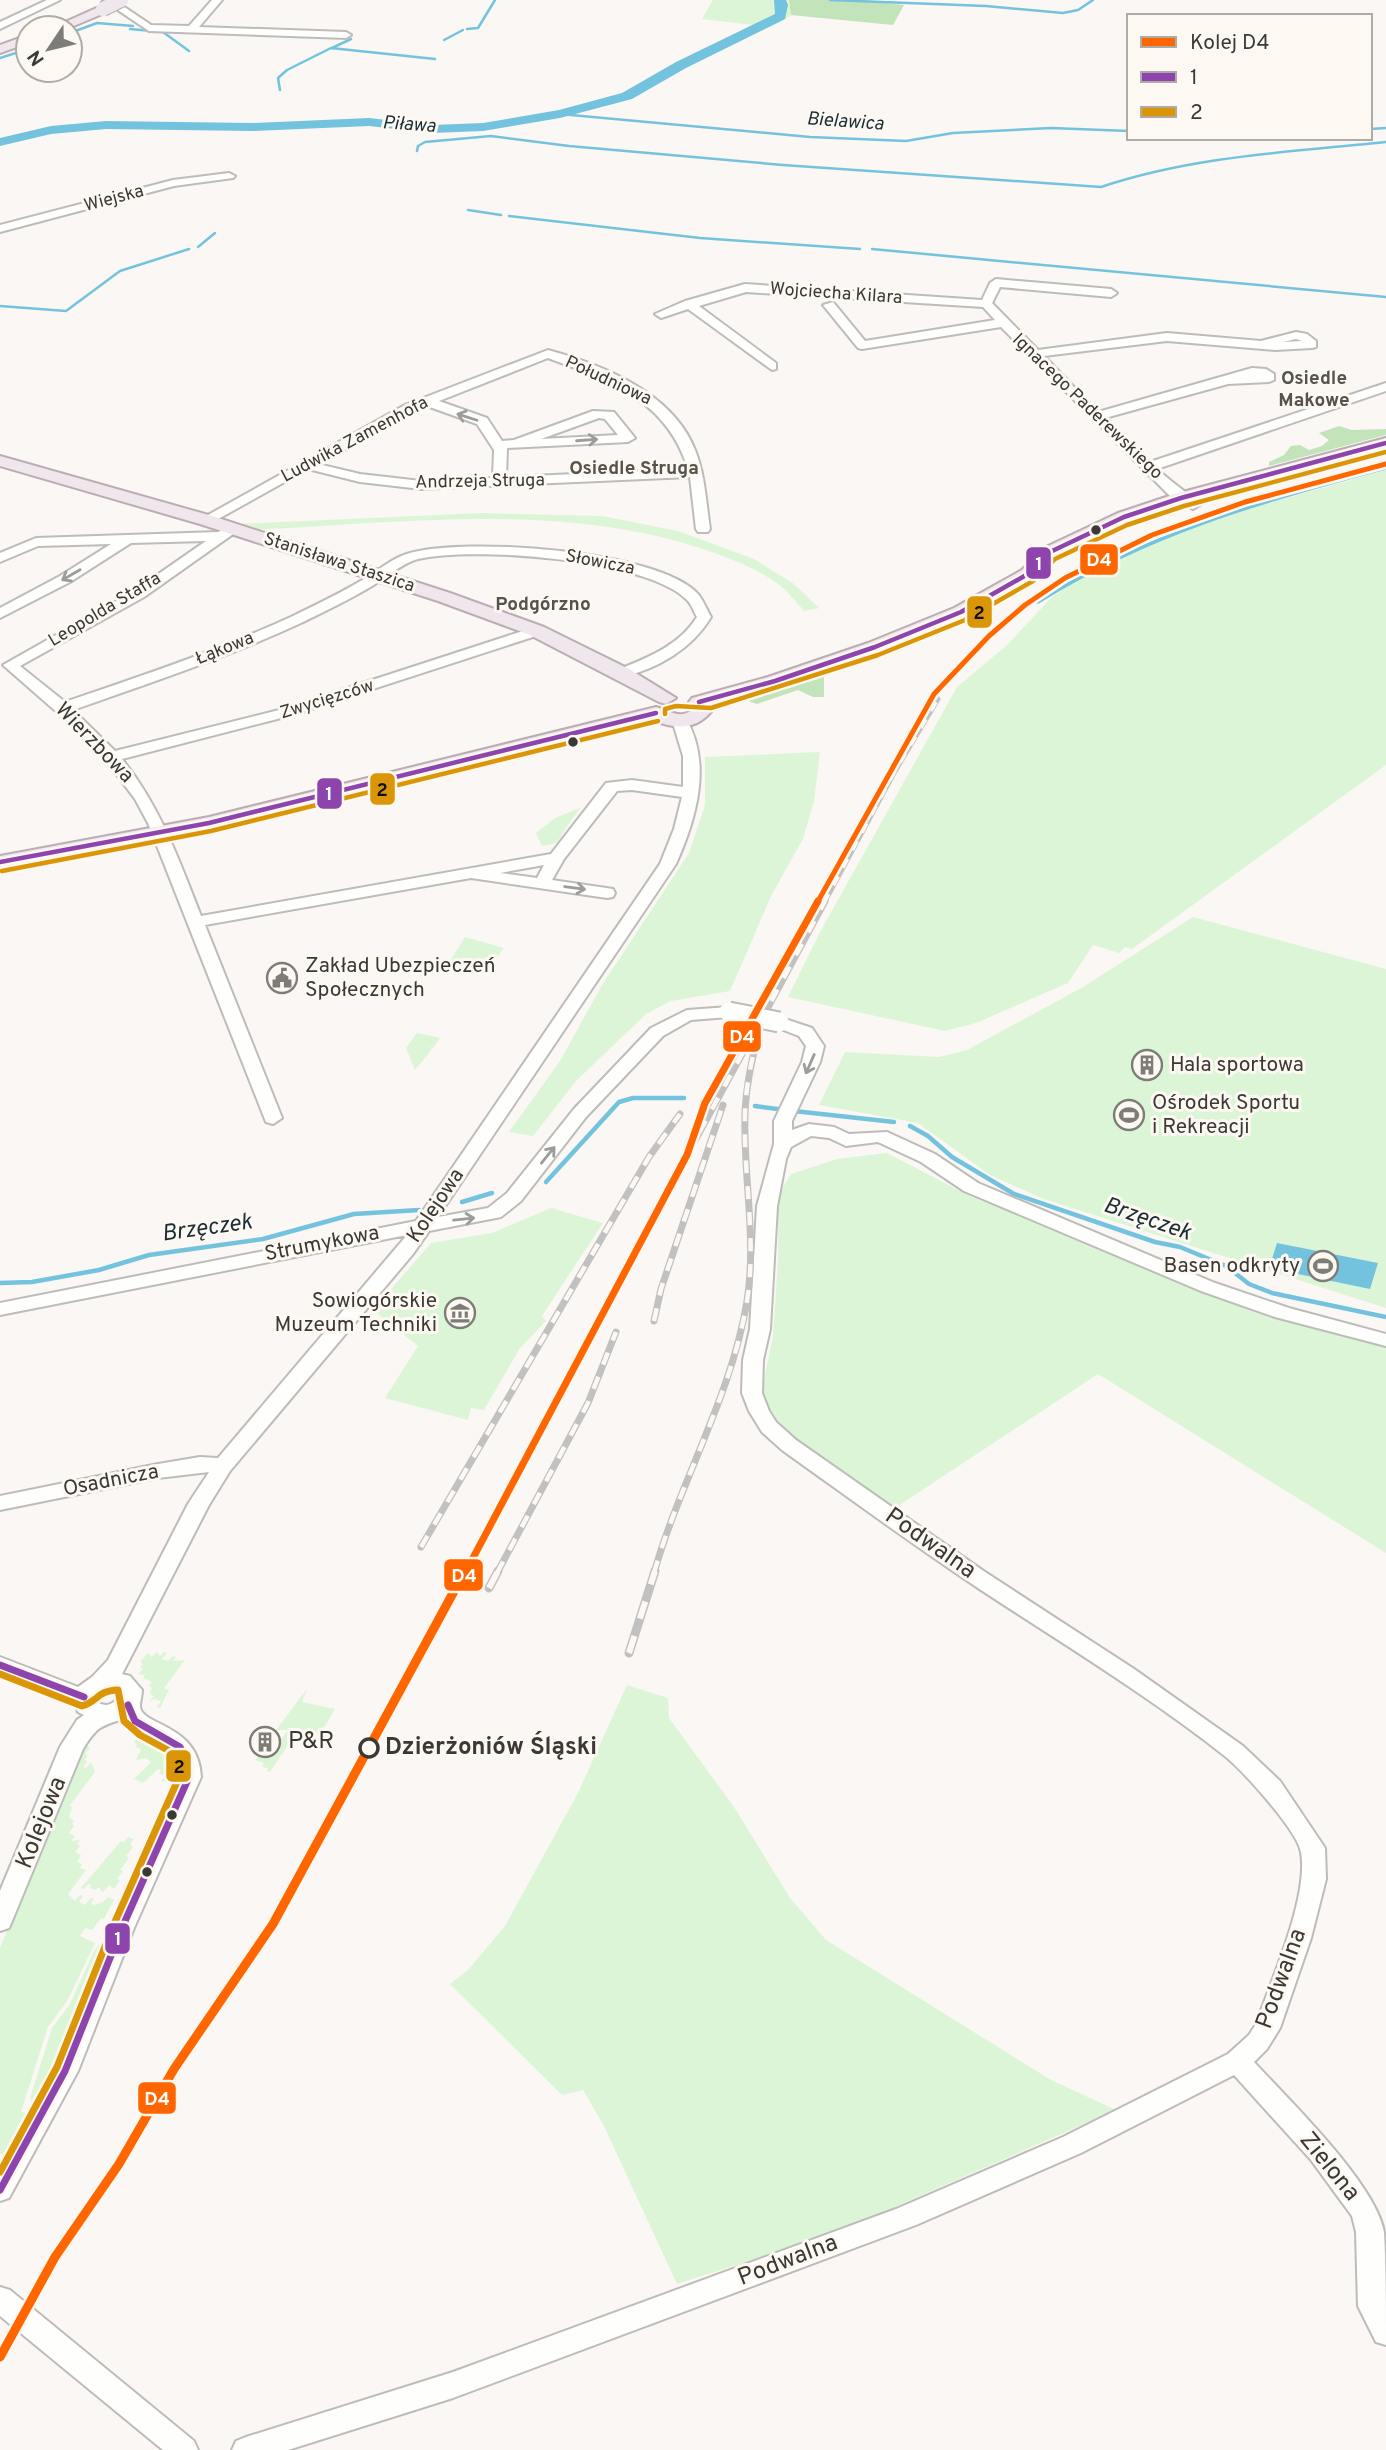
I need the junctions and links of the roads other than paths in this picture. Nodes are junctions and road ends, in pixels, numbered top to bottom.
1 (55, 0) edge
2 (121, 0) edge
3 (217, 0) edge
4 (105, 4) edge
5 (84, 15) edge
6 (0, 26) edge
7 (190, 31) junction
8 (346, 35) dead end
9 (229, 176) dead end
10 (0, 229) edge
11 (1111, 293) dead end
12 (689, 304) junction
13 (986, 304) junction
14 (829, 305) dead end
15 (661, 314) dead end
16 (1002, 323) junction
17 (1262, 345) dead end
18 (1034, 354) junction
19 (548, 355) joint
20 (772, 366) dead end
21 (1386, 377) edge
22 (1232, 379) dead end
23 (1386, 387) edge
24 (1355, 396) junction
25 (426, 401) junction
26 (1096, 417) junction
27 (519, 442) junction
28 (1386, 443) edge
29 (498, 445) junction
30 (1386, 454) edge
31 (0, 461) edge
32 (307, 465) junction
33 (1149, 467) junction
34 (696, 473) junction
35 (499, 482) junction
36 (1187, 501) junction
37 (206, 520) junction
38 (703, 529) dead end
39 (224, 532) junction
40 (129, 538) junction
41 (0, 558) edge
42 (381, 575) junction
43 (0, 614) edge
44 (537, 631) junction
45 (5, 664) edge
46 (622, 673) junction
47 (701, 705) junction
48 (661, 706) junction
49 (64, 708) junction
50 (680, 720) junction
51 (113, 756) junction
52 (691, 793) junction
53 (159, 834) junction
54 (556, 858) junction
55 (0, 862) edge
56 (474, 874) junction
57 (542, 884) junction
58 (607, 892) dead end
59 (196, 922) junction
60 (779, 1022) joint
61 (273, 1118) dead end
62 (786, 1123) junction
63 (423, 1226) junction
64 (0, 1309) edge
65 (1386, 1340) edge
66 (223, 1466) junction
67 (0, 1503) edge
68 (0, 1665) edge
69 (99, 1696) junction
70 (0, 1921) edge
71 (1237, 2062) junction
72 (3, 2177) edge
73 (0, 2299) edge
74 (1386, 2333) edge
75 (184, 2450) edge
76 (246, 2450) edge

1 - 6 street
2 - 4 main road, bridge
3 - 7 street
4 - 5 main road
4 - 7 street
7 - 8 street
9 - 10 street, Wiejska
11 - 13 street
12 - 13 street, Wojciecha Kilara
12 - 15 street, Wojciecha Kilara
12 - 20 street
13 - 16 street, Ignacego Paderewskiego
14 - 16 street
16 - 18 street, Ignacego Paderewskiego
17 - 18 street
18 - 26 street, Ignacego Paderewskiego
19 - 25 street, Ludwika Zamenhofa
19 - 34 street, Południowa
21 - 24 street
22 - 26 street
23 - 24 street
24 - 33 street
29 -> 25 street
25 - 32 street, Ludwika Zamenhofa
26 - 33 street, Ignacego Paderewskiego
27 -> 27 street
27 - 29 street
28 - 36 main road
29 - 35 street
30 - 36 main road
31 - 37 main road, Stanisława Staszica
32 - 35 street, Andrzeja Struga
32 - 37 street, Ludwika Zamenhofa
33 - 36 street, Ignacego Paderewskiego
34 - 35 street, Andrzeja Struga
34 - 38 street, Południowa
36 - 47 main road
37 - 39 main road, Stanisława Staszica
39 - 40 street
39 - 42 main road, Stanisława Staszica
39 - 45 street, Leopolda Staffa
40 - 41 street
40 -> 43 street
42 - 44 main road, Stanisława Staszica
42 - 46 street, Słowicza
42 - 49 street, Łąkowa
44 - 46 main road, Stanisława Staszica
44 - 51 street, Zwycięzców
45 - 49 street, Wierzbowa
46 - 48 main road, Stanisława Staszica
47 - 48 main road
47 - 50 main road
48 - 50 main road
48 - 53 main road
49 - 51 street, Wierzbowa
50 - 52 street, Kolejowa
51 - 53 street, Wierzbowa
52 - 54 street
52 - 63 street, Kolejowa
53 - 55 main road
53 - 59 street, Wierzbowa
54 - 56 street
54 - 57 street
56 - 57 street
56 - 59 street
57 -> 58 street
59 - 61 street, Wierzbowa
60 -> 62 street, Podwalna
63 -> 60 street, Strumykowa, bridge
62 - 65 street
62 - 71 street, Podwalna
63 - 64 street, Strumykowa
63 - 66 street, Kolejowa
66 - 67 street, Osadnicza
66 - 69 street, Kolejowa
68 - 69 street
69 - 70 street, Kolejowa
69 - 72 street
71 - 74 street, Zielona
71 - 76 street, Podwalna
73 - 75 street

